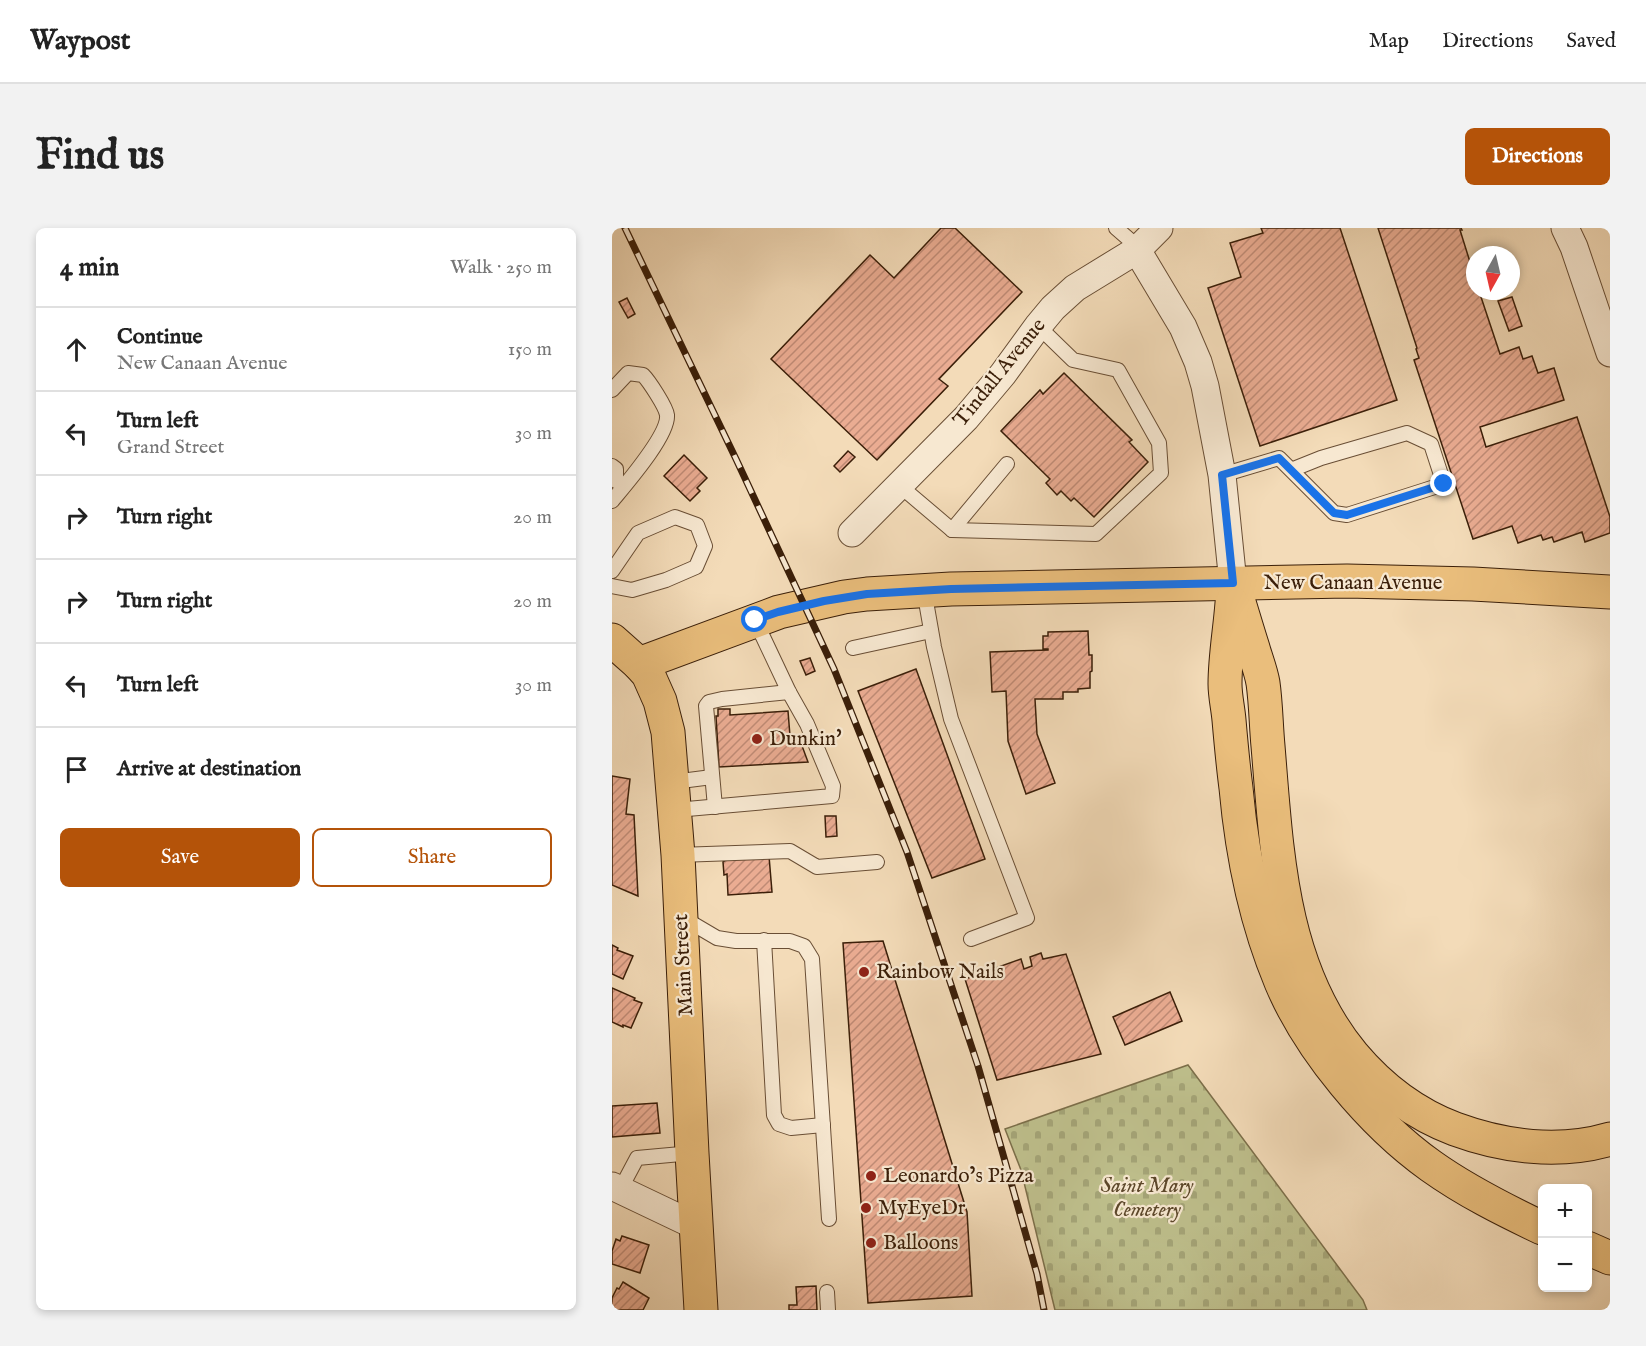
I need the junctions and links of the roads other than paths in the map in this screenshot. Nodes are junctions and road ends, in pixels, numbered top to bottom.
1 (1116, 228) edge
2 (1159, 228) edge
3 (1565, 228) edge
4 (1138, 249) junction
5 (1038, 326) junction
6 (1610, 353) edge
7 (612, 390) edge
8 (1007, 464) dead end
9 (612, 466) edge
10 (1291, 470) junction
11 (1222, 475) junction
12 (617, 483) edge
13 (899, 485) junction
14 (612, 501) edge
15 (952, 530) junction
16 (852, 533) dead end
17 (612, 571) edge
18 (1233, 583) junction
19 (612, 586) edge
20 (924, 590) junction
21 (1610, 592) edge
22 (755, 620) junction
23 (931, 631) junction
24 (612, 640) edge
25 (853, 648) dead end
26 (639, 663) junction
27 (789, 692) junction
28 (712, 777) junction
29 (674, 796) junction
30 (715, 807) junction
31 (678, 855) junction
32 (878, 862) dead end
33 (682, 917) junction
34 (971, 939) dead end
35 (764, 940) junction
36 (823, 1125) junction
37 (1610, 1139) edge
38 (692, 1153) junction
39 (616, 1188) edge
40 (829, 1219) dead end
41 (696, 1226) junction
42 (1538, 1226) edge
43 (1592, 1250) edge
44 (1610, 1258) edge
45 (827, 1292) dead end
46 (701, 1310) edge
47 (828, 1310) edge

1 - 4 lane
2 - 4 street, Tindall Avenue
3 - 6 street
4 - 5 street, Tindall Avenue
4 - 11 street
5 - 13 street, Tindall Avenue
5 - 15 lane
7 - 12 lane
8 - 15 lane
9 - 12 lane
10 - 10 lane
10 - 11 lane
11 - 18 street
12 - 14 lane
13 - 15 lane
13 - 16 street, Tindall Avenue
17 - 19 lane
18 - 20 main road, New Canaan Avenue
18 - 21 main road, New Canaan Avenue
18 - 37 main road
18 - 42 main road
20 - 22 main road, New Canaan Avenue
20 - 23 lane
22 - 26 main road, New Canaan Avenue
22 - 27 lane
23 - 25 lane
23 - 34 lane
24 - 26 main road, Main Street
26 - 29 main road, Main Street
27 - 28 lane
27 - 30 lane
28 - 29 lane
28 - 30 lane
29 - 30 lane
29 - 31 main road, Main Street
31 - 32 lane
31 - 33 main road, Main Street
33 - 35 lane
33 - 38 main road, Main Street
35 - 36 lane
35 - 36 lane
36 - 40 lane
38 - 39 lane
38 - 41 main road, Main Street
39 - 41 street
41 - 46 main road, Main Street
43 - 44 main road
45 - 47 lane

